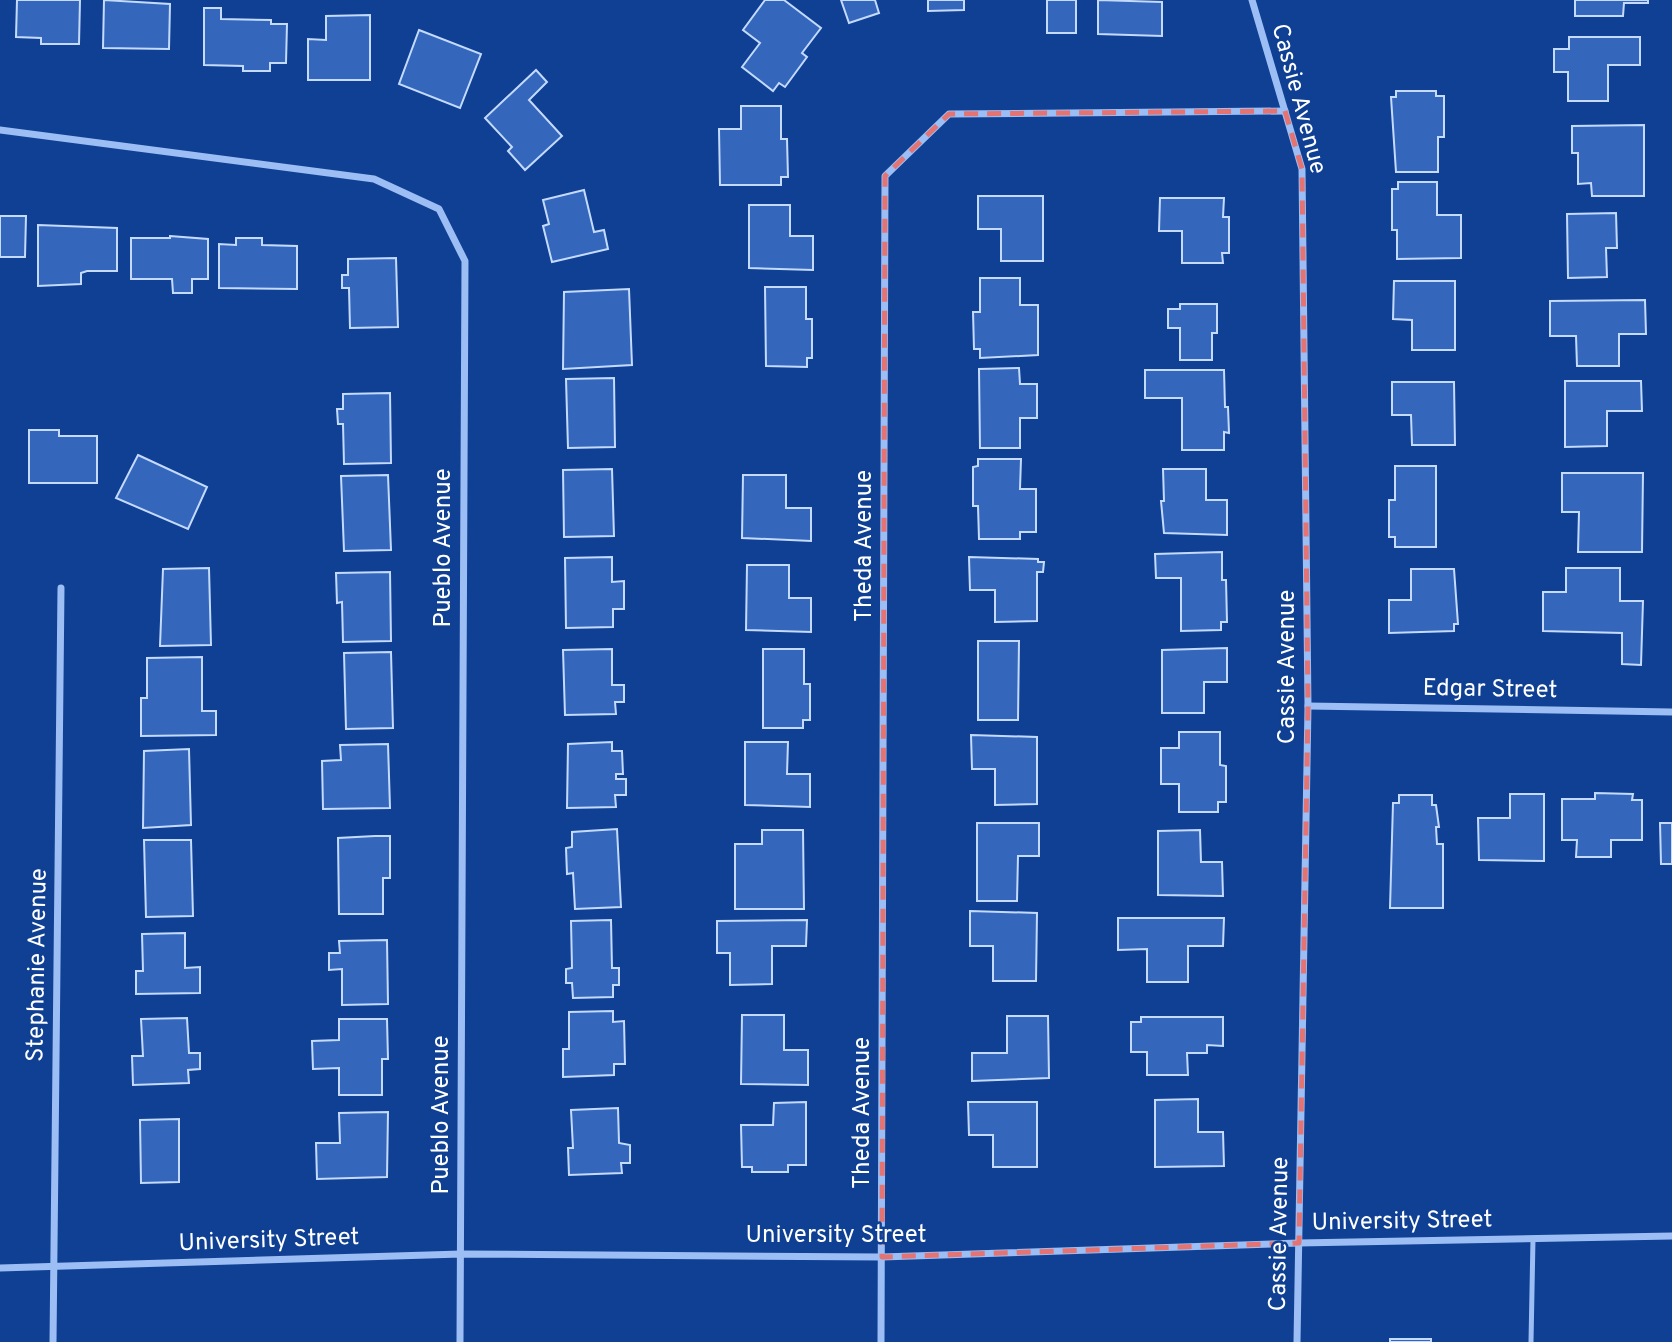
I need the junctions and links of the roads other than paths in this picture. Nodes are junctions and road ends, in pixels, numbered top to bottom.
1 (1252, 0) edge
2 (1285, 111) junction
3 (0, 130) edge
4 (61, 588) dead end
5 (1308, 706) junction
6 (1672, 712) edge
7 (1672, 1236) edge
8 (1533, 1239) junction
9 (1299, 1243) junction
10 (461, 1254) junction
11 (882, 1257) junction
12 (54, 1266) junction
13 (0, 1268) edge
14 (53, 1342) edge
15 (460, 1342) edge
16 (881, 1342) edge
17 (1297, 1342) edge
18 (1531, 1342) edge

1 - 2 street, Cassie Avenue
2 - 5 street, Cassie Avenue
2 - 11 street, Theda Avenue
3 - 10 street, Pueblo Avenue
4 - 12 street, Stephanie Avenue
5 - 6 street, Edgar Street
5 - 9 street, Cassie Avenue
7 - 8 street, University Street
8 - 9 street, University Street
8 - 18 lane
9 - 11 street, University Street
9 - 17 street, Cassie Avenue
10 - 11 street, University Street
10 - 12 street, University Street
10 - 15 street, Pueblo Avenue
11 - 16 street, Theda Avenue
12 - 13 street, University Street
12 - 14 street, Stephanie Avenue

